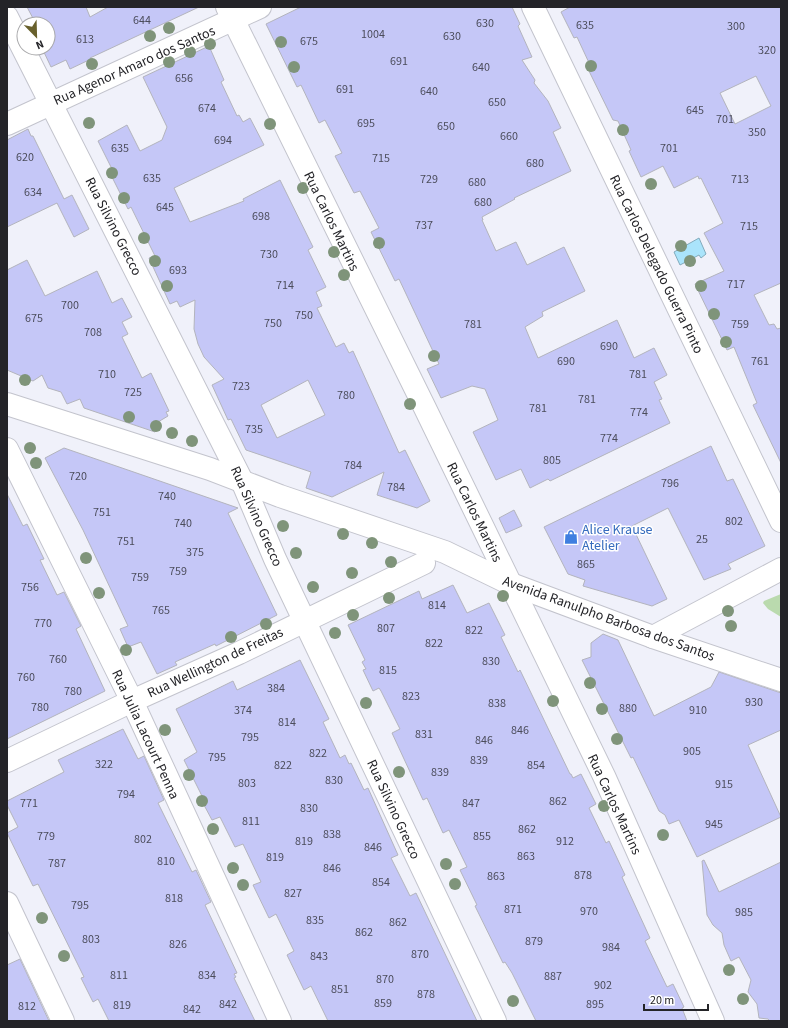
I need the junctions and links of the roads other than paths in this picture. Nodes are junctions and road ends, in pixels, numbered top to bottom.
1 (260, 7) edge
2 (533, 7) edge
3 (230, 14) edge
4 (7, 17) edge
5 (52, 102) junction
6 (7, 124) edge
7 (7, 404) edge
8 (7, 449) edge
9 (242, 481) junction
10 (781, 521) edge
11 (424, 563) dead end
12 (781, 569) edge
13 (511, 584) junction
14 (304, 620) junction
15 (653, 637) junction
16 (781, 680) edge
17 (132, 701) junction
18 (7, 761) edge
19 (7, 903) edge
20 (63, 1021) edge
21 (280, 1021) edge
22 (495, 1021) edge
23 (713, 1021) edge

1 - 3 street, Rua Agenor Amaro dos Santos
2 - 10 street, Rua Carlos Delegado Guerra Pinto
3 - 5 street, Rua Agenor Amaro dos Santos
3 - 13 street, Rua Carlos Martins
4 - 5 street, Rua Silvino Grecco
5 - 6 street, Rua Agenor Amaro dos Santos
5 - 9 street, Rua Silvino Grecco
7 - 9 street, Avenida Ranulpho Barbosa dos Santos
8 - 17 street, Rua Julia Lacourt Penna
9 - 13 street, Avenida Ranulpho Barbosa dos Santos
9 - 14 street, Rua Silvino Grecco
11 - 14 street, Rua Wellington de Freitas
12 - 15 street
13 - 15 street, Avenida Ranulpho Barbosa dos Santos
13 - 23 street, Rua Carlos Martins
14 - 17 street, Rua Wellington de Freitas
14 - 22 street, Rua Silvino Grecco
15 - 16 street, Avenida Ranulpho Barbosa dos Santos
17 - 18 street, Rua Wellington de Freitas
17 - 21 street, Rua Julia Lacourt Penna
19 - 20 street

